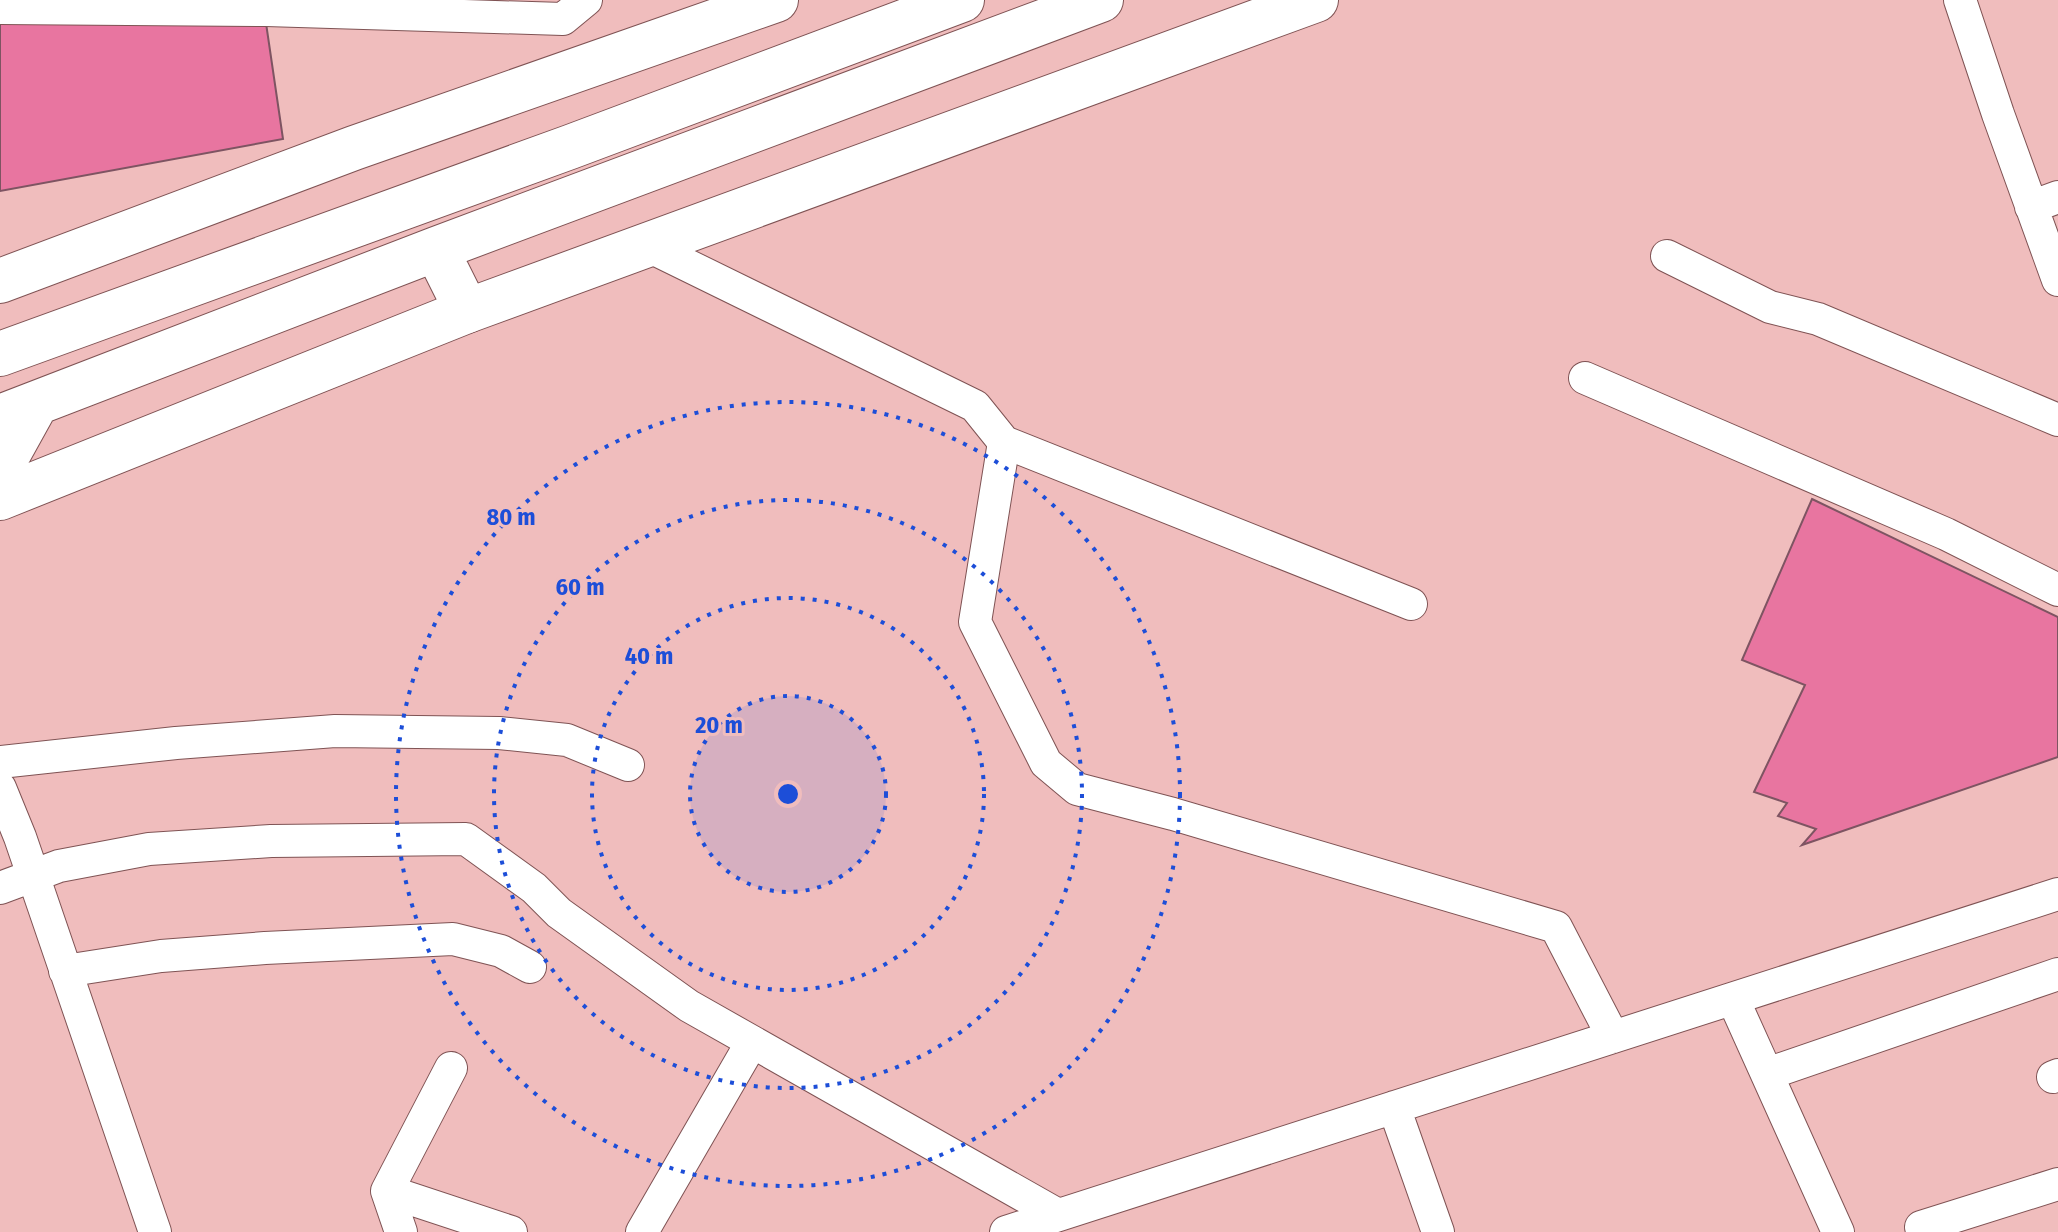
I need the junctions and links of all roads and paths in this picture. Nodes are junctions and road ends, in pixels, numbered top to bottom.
1 (586, 0) edge
2 (776, 0) edge
3 (962, 0) edge
4 (1101, 0) edge
5 (1316, 0) edge
6 (1960, 0) edge
7 (0, 8) edge
8 (2045, 202) edge
9 (644, 244) junction
10 (436, 249) junction
11 (1667, 256) dead end
12 (2058, 280) edge
13 (0, 281) edge
14 (467, 311) junction
15 (0, 354) edge
16 (1585, 378) dead end
17 (18, 410) edge
18 (2058, 420) edge
19 (1004, 442) junction
20 (0, 469) edge
21 (0, 498) edge
22 (2058, 590) edge
23 (1411, 604) dead end
24 (0, 762) edge
25 (628, 765) dead end
26 (0, 788) edge
27 (33, 877) junction
28 (0, 888) edge
29 (2058, 894) edge
30 (530, 967) dead end
31 (65, 971) junction
32 (2058, 974) edge
33 (1733, 999) junction
34 (1613, 1037) junction
35 (752, 1042) junction
36 (451, 1068) dead end
37 (1767, 1074) junction
38 (1394, 1107) junction
39 (2058, 1184) edge
40 (387, 1191) junction
41 (1058, 1215) junction
42 (1921, 1227) dead end
43 (155, 1232) edge
44 (401, 1232) edge
45 (511, 1232) edge
46 (642, 1232) edge
47 (1006, 1232) edge
48 (1438, 1232) edge
49 (1838, 1232) edge

1 - 7 street
2 - 13 main road
3 - 15 main road
4 - 10 main road
5 - 9 main road
6 - 8 street
8 - 12 street
9 - 14 main road
9 - 19 street
10 - 14 main road
10 - 17 main road
11 - 18 street
14 - 21 main road
16 - 22 street
17 - 20 main road
19 - 23 street
19 - 34 street
24 - 25 street
26 - 27 street
27 - 28 street
27 - 31 street
27 - 35 street
29 - 33 street
30 - 31 street
31 - 43 street
32 - 37 street
33 - 34 street
33 - 37 street
34 - 38 street
35 - 41 street
35 - 46 street
36 - 40 street
37 - 49 street
38 - 41 street
38 - 48 street
39 - 42 street
40 - 44 street
40 - 45 street
41 - 47 street

